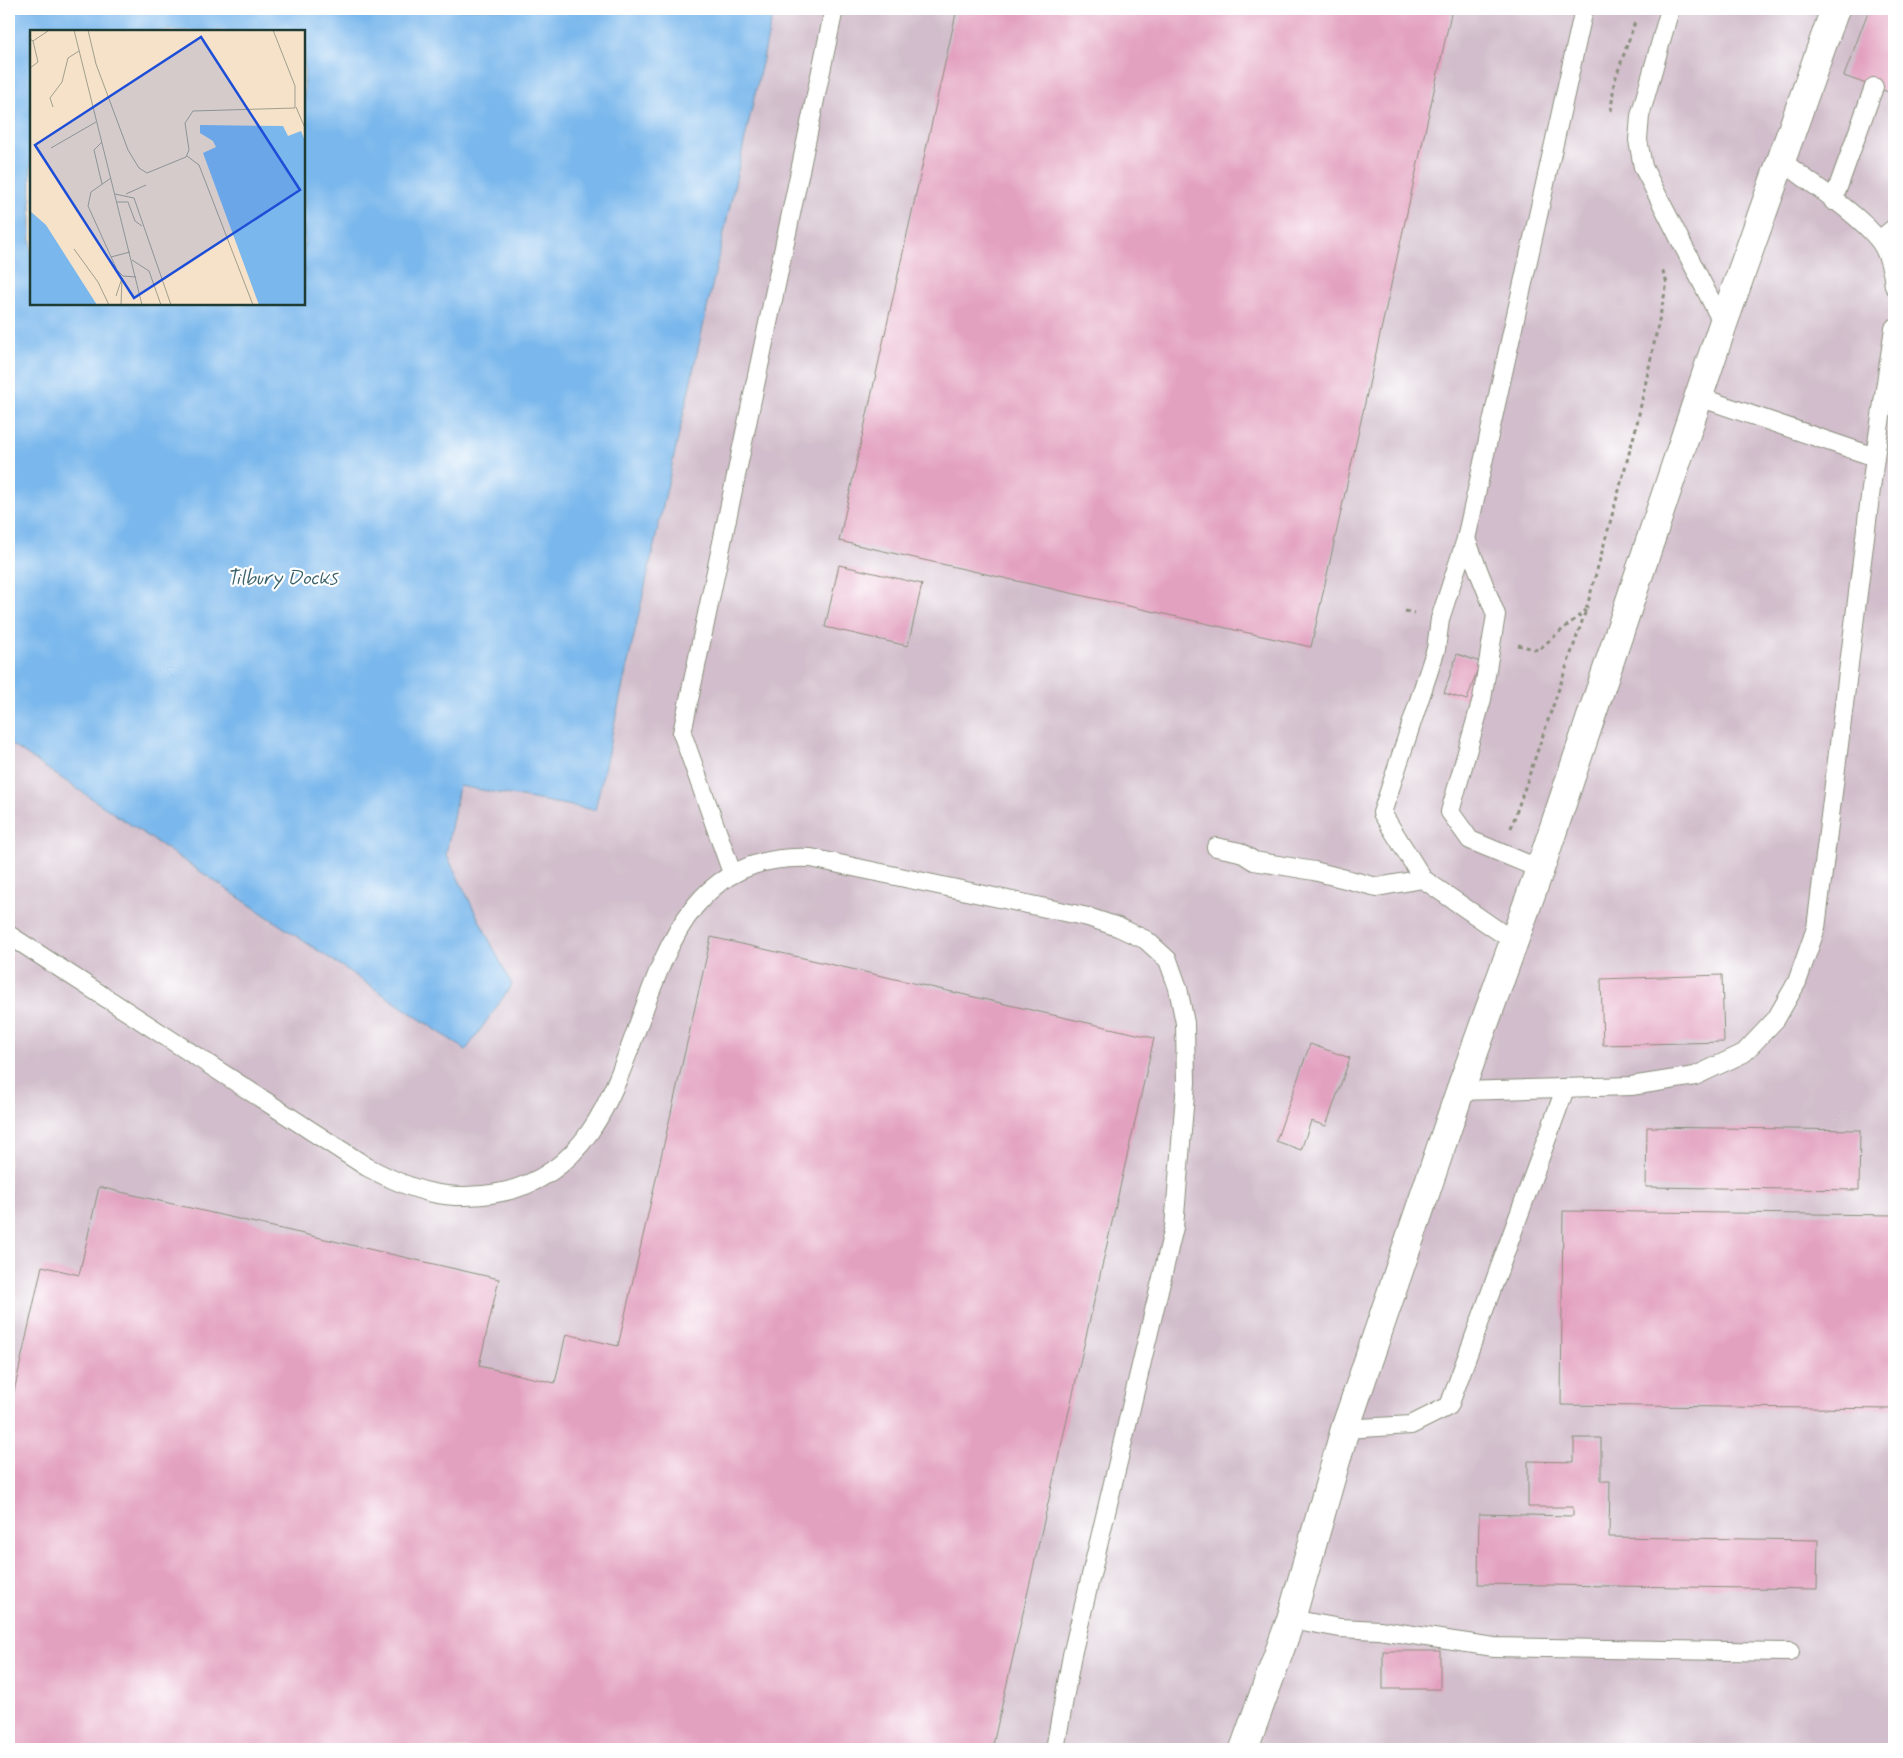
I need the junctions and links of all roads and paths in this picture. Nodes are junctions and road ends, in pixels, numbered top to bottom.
1 (834, 9) edge
2 (1584, 9) edge
3 (1670, 9) edge
4 (1836, 9) edge
5 (1637, 18) dead end
6 (1874, 87) dead end
7 (1610, 119) dead end
8 (1782, 161) junction
9 (1833, 201) junction
10 (1894, 228) edge
11 (1879, 240) junction
12 (1662, 268) dead end
13 (1894, 286) edge
14 (1723, 324) junction
15 (1894, 328) edge
16 (1699, 397) junction
17 (1875, 457) junction
18 (1466, 539) junction
19 (1216, 847) dead end
20 (1503, 853) junction
21 (1540, 869) junction
22 (732, 873) junction
23 (1423, 880) junction
24 (9, 934) edge
25 (1513, 941) junction
26 (1565, 1089) junction
27 (1460, 1091) junction
28 (1345, 1428) junction
29 (1291, 1619) junction
30 (1790, 1652) dead end
31 (1055, 1749) edge
32 (1244, 1749) edge

1 - 22 lane
2 - 18 lane
3 - 14 lane
4 - 8 street
5 - 7 path
6 - 9 lane
8 - 9 lane
8 - 14 street
9 - 11 lane
10 - 11 lane
11 - 13 lane
12 - 20 path
14 - 16 street
15 - 17 lane
16 - 17 lane
16 - 21 street
17 - 26 lane
18 - 20 lane
18 - 23 lane
19 - 23 lane
20 - 21 lane
21 - 25 street
22 - 24 lane
22 - 31 lane
23 - 25 lane
25 - 27 street
26 - 27 lane
26 - 28 lane
27 - 28 street
28 - 29 street
29 - 30 lane
29 - 32 street

